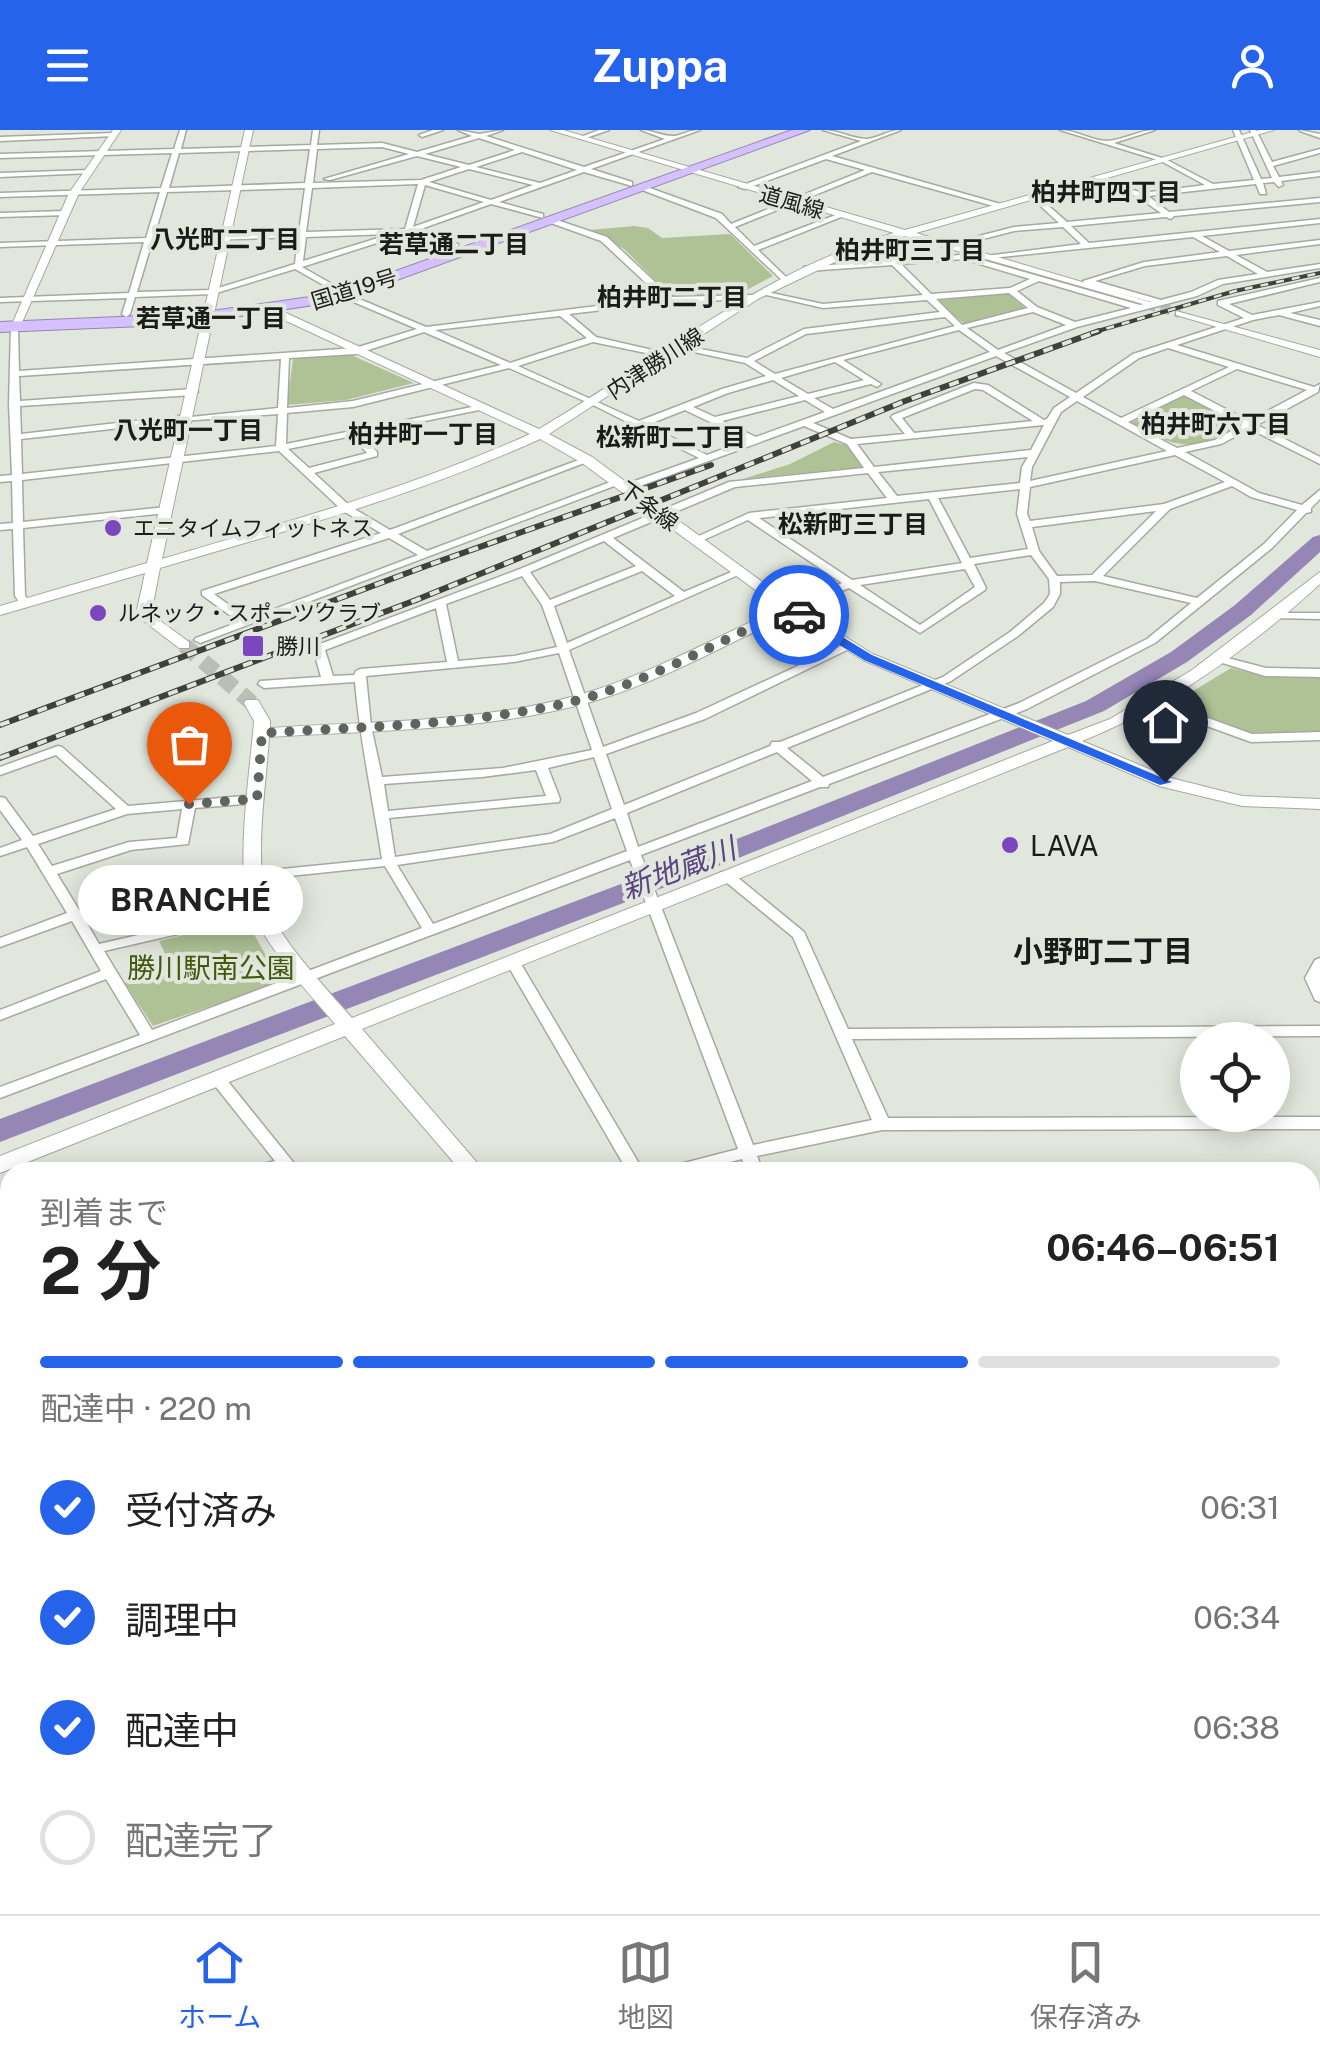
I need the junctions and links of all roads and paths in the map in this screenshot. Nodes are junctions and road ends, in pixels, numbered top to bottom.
1 (183, 130) edge
2 (249, 130) edge
3 (316, 130) edge
4 (355, 130) edge
5 (440, 130) edge
6 (461, 130) edge
7 (500, 130) edge
8 (556, 130) edge
9 (606, 130) edge
10 (644, 130) edge
11 (697, 130) edge
12 (782, 130) edge
13 (804, 130) edge
14 (826, 130) edge
15 (898, 130) edge
16 (1063, 130) edge
17 (1152, 130) edge
18 (1270, 130) edge
19 (1302, 130) edge
20 (1254, 132) edge
21 (116, 133) edge
22 (1238, 134) edge
23 (422, 135) dead end
24 (480, 136) junction
25 (1320, 136) edge
26 (0, 138) edge
27 (581, 138) junction
28 (672, 139) junction
29 (868, 141) junction
30 (1106, 143) junction
31 (354, 145) junction
32 (313, 147) junction
33 (245, 149) junction
34 (521, 150) junction
35 (178, 151) junction
36 (1320, 151) edge
37 (422, 152) junction
38 (102, 153) junction
39 (630, 154) junction
40 (0, 156) edge
41 (828, 157) junction
42 (1163, 160) junction
43 (1269, 165) junction
44 (471, 166) junction
45 (680, 169) junction
46 (872, 169) junction
47 (584, 170) junction
48 (89, 172) junction
49 (1320, 174) edge
50 (0, 175) edge
51 (1095, 179) junction
52 (1276, 180) junction
53 (422, 182) junction
54 (1259, 183) junction
55 (541, 184) junction
56 (310, 186) junction
57 (635, 186) junction
58 (236, 188) junction
59 (742, 188) junction
60 (1215, 188) junction
61 (164, 191) junction
62 (74, 193) junction
63 (1141, 195) junction
64 (0, 196) edge
65 (1035, 196) junction
66 (1320, 200) edge
67 (490, 202) junction
68 (791, 202) junction
69 (1293, 202) junction
70 (1270, 205) junction
71 (1000, 206) junction
72 (65, 213) junction
73 (1320, 213) edge
74 (1168, 214) junction
75 (0, 215) edge
76 (838, 215) junction
77 (547, 218) junction
78 (1320, 221) edge
79 (1069, 224) junction
80 (732, 226) junction
81 (408, 231) junction
82 (901, 233) junction
83 (303, 234) junction
84 (1193, 234) junction
85 (226, 236) junction
86 (148, 239) junction
87 (1320, 242) edge
88 (50, 243) junction
89 (0, 245) edge
90 (456, 246) junction
91 (947, 246) junction
92 (1089, 247) junction
93 (754, 249) junction
94 (1226, 254) junction
95 (964, 256) junction
96 (984, 256) junction
97 (894, 262) junction
98 (1320, 266) edge
99 (298, 268) junction
100 (807, 269) junction
101 (1268, 276) junction
102 (1039, 278) junction
103 (784, 280) junction
104 (1320, 280) edge
105 (1087, 281) junction
106 (1012, 290) junction
107 (213, 292) junction
108 (340, 292) junction
109 (758, 295) junction
110 (131, 296) junction
111 (928, 298) junction
112 (25, 299) junction
113 (0, 300) edge
114 (669, 300) junction
115 (1161, 302) junction
116 (1320, 304) edge
117 (823, 306) junction
118 (1144, 306) junction
119 (1034, 309) junction
120 (271, 310) junction
121 (1278, 312) junction
122 (209, 313) junction
123 (1180, 313) tunnel mouth
124 (126, 314) junction
125 (564, 314) junction
126 (945, 314) junction
127 (1252, 318) junction
128 (8, 323) edge
129 (1320, 324) edge
130 (1074, 325) junction
131 (846, 326) junction
132 (1227, 327) junction
133 (960, 328) junction
134 (426, 329) junction
135 (593, 338) junction
136 (1166, 345) junction
137 (683, 347) junction
138 (875, 349) junction
139 (356, 351) junction
140 (997, 353) junction
141 (1320, 354) edge
142 (670, 355) junction
143 (284, 356) junction
144 (14, 357) junction
145 (0, 359) edge
146 (836, 359) junction
147 (200, 360) junction
148 (748, 361) junction
149 (512, 366) junction
150 (1237, 366) junction
151 (77, 368) junction
152 (14, 374) junction
153 (774, 378) junction
154 (872, 381) junction
155 (430, 385) junction
156 (1317, 389) edge
157 (193, 392) junction
158 (1185, 392) junction
159 (893, 394) junction
160 (806, 397) junction
161 (1076, 397) junction
162 (74, 399) junction
163 (0, 400) edge
164 (14, 402) junction
165 (594, 402) junction
166 (479, 407) junction
167 (688, 408) junction
168 (280, 410) junction
169 (834, 414) junction
170 (187, 419) junction
171 (715, 420) junction
172 (1122, 421) junction
173 (1044, 422) junction
174 (15, 423) junction
175 (0, 424) edge
176 (640, 424) junction
177 (807, 424) junction
178 (1252, 426) junction
179 (354, 433) junction
180 (540, 434) junction
181 (912, 436) junction
182 (16, 437) junction
183 (756, 441) junction
184 (850, 442) junction
185 (281, 448) junction
186 (1034, 452) junction
187 (1178, 452) junction
188 (16, 454) junction
189 (0, 455) edge
190 (178, 459) junction
191 (708, 459) junction
192 (587, 460) junction
193 (1320, 462) edge
194 (871, 470) junction
195 (307, 472) junction
196 (16, 478) junction
197 (0, 479) edge
198 (1232, 483) junction
199 (621, 485) junction
200 (1026, 485) junction
201 (1320, 493) edge
202 (932, 496) junction
203 (894, 500) junction
204 (1166, 507) junction
205 (348, 508) junction
206 (166, 510) junction
207 (1307, 510) junction
208 (660, 514) junction
209 (749, 516) junction
210 (19, 525) junction
211 (1026, 525) junction
212 (0, 528) edge
213 (389, 534) junction
214 (605, 537) junction
215 (695, 540) junction
216 (1034, 551) junction
217 (426, 555) junction
218 (154, 563) junction
219 (968, 563) junction
220 (643, 567) junction
221 (19, 568) junction
222 (524, 571) junction
223 (0, 572) edge
224 (740, 572) junction
225 (1320, 576) edge
226 (1095, 578) junction
227 (1054, 579) junction
228 (848, 584) junction
229 (683, 597) junction
230 (23, 600) junction
231 (0, 602) edge
232 (1200, 602) junction
233 (441, 605) junction
234 (548, 606) junction
235 (790, 609) junction
236 (0, 611) edge
237 (1278, 616) junction
238 (1320, 616) edge
239 (247, 623) junction
240 (192, 643) joint
241 (849, 646) junction
242 (563, 649) junction
243 (1220, 660) junction
244 (453, 665) junction
245 (1320, 672) edge
246 (360, 678) junction
247 (328, 680) junction
248 (264, 684) tunnel mouth
249 (929, 684) junction
250 (580, 698) junction
251 (1153, 702) junction
252 (252, 703) tunnel mouth
253 (1010, 718) junction
254 (365, 726) junction
255 (262, 733) junction
256 (1320, 736) edge
257 (1061, 739) junction
258 (776, 746) junction
259 (600, 752) junction
260 (541, 766) junction
261 (0, 771) edge
262 (377, 781) junction
263 (823, 784) junction
264 (257, 799) junction
265 (0, 801) edge
266 (189, 804) junction
267 (1320, 804) edge
268 (125, 810) junction
269 (620, 810) junction
270 (383, 815) junction
271 (30, 841) junction
272 (0, 852) edge
273 (637, 861) junction
274 (389, 862) junction
275 (48, 872) junction
276 (252, 876) junction
277 (726, 876) junction
278 (653, 902) junction
279 (260, 911) junction
280 (73, 916) junction
281 (429, 929) junction
282 (0, 943) edge
283 (94, 950) junction
284 (1320, 963) edge
285 (514, 964) junction
286 (109, 973) junction
287 (306, 978) junction
288 (1320, 997) edge
289 (0, 1016) edge
290 (348, 1026) junction
291 (1320, 1032) edge
292 (845, 1034) junction
293 (148, 1036) junction
294 (217, 1078) junction
295 (0, 1093) edge
296 (1320, 1122) edge
297 (882, 1124) junction
298 (747, 1152) junction
299 (7, 1162) edge
300 (285, 1162) edge
301 (465, 1162) edge
302 (630, 1162) edge
303 (709, 1162) edge
304 (751, 1162) edge

1 - 35 street
2 - 33 street
3 - 32 street
4 - 31 street
5 - 23 street
6 - 24 street
7 - 24 street
8 - 27 street, 道風線
9 - 27 street
10 - 28 street
11 - 28 street
12 - 45 highway, 国道19号
13 - 45 highway, 国道19号
14 - 29 street
15 - 29 street
16 - 30 street
17 - 30 street
18 - 20 street, 内津勝川線
19 - 25 street
20 - 22 street, 内津勝川線
20 - 43 street
21 - 26 street
21 - 38 street
22 - 42 street, 内津勝川線
22 - 54 street
24 - 34 street
24 - 37 street
27 - 39 street, 道風線
28 - 39 street
29 - 41 street
30 - 42 street
31 - 32 street
31 - 37 street
32 - 33 street
32 - 56 street
33 - 35 street
33 - 58 street
34 - 44 street
34 - 47 street
35 - 38 street
35 - 61 street
36 - 43 street
37 - 44 street
37 - 56 street
38 - 40 street
38 - 48 street
39 - 45 street, 道風線
39 - 47 street
41 - 46 street
41 - 59 street
42 - 51 street, 内津勝川線
42 - 60 street
43 - 52 street
44 - 53 street
44 - 55 street
45 - 57 highway, 国道19号
45 - 59 street, 道風線
46 - 68 street
46 - 71 street
47 - 55 street
47 - 57 street
48 - 50 street
48 - 62 street
49 - 52 street
51 - 63 street
51 - 65 street, 内津勝川線
52 - 54 street
52 - 69 street
53 - 56 street
53 - 67 street
53 - 81 street
54 - 60 street
54 - 70 street
55 - 67 street
56 - 58 street
56 - 83 street
57 - 77 highway, 国道19号
57 - 80 street
58 - 61 street
58 - 85 street
59 - 68 street, 道風線
60 - 63 street
61 - 62 street
61 - 86 street
62 - 64 street
62 - 72 street
63 - 74 street
65 - 71 street, 内津勝川線
65 - 79 street
66 - 69 street
67 - 77 street
67 - 81 street
68 - 76 street, 道風線
68 - 80 street
69 - 70 street
69 - 73 street
70 - 74 street
71 - 82 street, 内津勝川線
72 - 75 street
72 - 88 street
74 - 79 street
74 - 84 street
76 - 82 street, 道風線
76 - 93 street
77 - 90 highway, 国道19号
77 - 108 highway, 国道19号
77 - 114 street
78 - 84 street
79 - 91 street
79 - 92 street
80 - 93 street
81 - 83 street
81 - 90 street
81 - 99 street
82 - 91 street, 道風線
82 - 100 street, 内津勝川線
83 - 85 street
83 - 99 street
84 - 92 street
84 - 94 street
85 - 86 street
85 - 107 street
86 - 88 street
86 - 110 street
87 - 94 street
88 - 89 street
88 - 112 street
90 - 108 highway, 国道19号
91 - 96 street, 道風線
92 - 96 street
93 - 103 street
94 - 101 street
94 - 105 street
95 - 96 street
95 - 97 street
95 - 102 street
96 - 105 street
96 - 118 street, 道風線
97 - 100 street
97 - 111 street
98 - 101 street
99 - 107 street
99 - 108 street
100 - 103 street, 内津勝川線
101 - 115 street
102 - 106 street
102 - 118 street
103 - 109 street, 内津勝川線
104 - 127 street
105 - 115 street
106 - 111 street
106 - 119 street
107 - 110 street
107 - 122 street
108 - 120 highway, 国道19号
108 - 122 highway, 国道19号
108 - 134 street
109 - 114 street
109 - 117 street
109 - 137 street, 内津勝川線
110 - 112 street
110 - 124 street
111 - 117 street
111 - 126 street
112 - 113 street
112 - 128 street
114 - 125 street
115 - 118 street
116 - 121 street
117 - 131 street
118 - 130 street
119 - 130 street
119 - 133 street
120 - 122 highway, 国道19号
120 - 139 street, 下条線
121 - 127 street
121 - 129 street
122 - 124 highway, 国道19号
122 - 128 highway, 国道19号
122 - 147 street
123 - 132 street
124 - 128 highway, 国道19号
125 - 134 street
125 - 135 street
126 - 131 street
126 - 133 street
127 - 132 street
128 - 144 street
130 - 140 street
131 - 138 street
131 - 148 street
132 - 136 street
132 - 141 street
133 - 138 street
133 - 140 street
134 - 139 street
134 - 149 street
135 - 142 street
135 - 149 street
136 - 150 street
136 - 161 street
137 - 142 street, 内津勝川線
137 - 148 street
138 - 146 street
139 - 143 street
139 - 155 street, 下条線
140 - 159 street
140 - 161 street
142 - 165 street, 内津勝川線
143 - 147 street
143 - 168 street
144 - 145 street
144 - 152 street
146 - 153 street
146 - 154 street
147 - 151 street
147 - 157 street
148 - 153 street
149 - 155 street
149 - 165 street
150 - 156 street
150 - 158 street
151 - 152 street
151 - 162 street
152 - 164 street
153 - 160 street
153 - 167 street
154 - 159 street
154 - 160 street
155 - 166 street, 下条線
155 - 168 street
156 - 178 street
157 - 162 street
157 - 170 street
158 - 172 street
158 - 178 street
159 - 169 street
160 - 169 street
160 - 171 street
161 - 172 street
161 - 173 street
162 - 164 street
163 - 164 street
164 - 174 street
165 - 176 street
165 - 180 street, 内津勝川線
166 - 179 street
166 - 180 street, 下条線
167 - 171 street
167 - 176 street
168 - 170 street
168 - 185 street
169 - 177 street
170 - 182 street
170 - 190 street
171 - 183 street
172 - 187 street
173 - 181 street
173 - 181 street
173 - 186 street
174 - 175 street
174 - 182 street
176 - 191 street
177 - 183 street
177 - 184 street
178 - 187 street
178 - 193 street
179 - 185 street
179 - 195 street
180 - 192 street, 下条線
180 - 205 street, 内津勝川線
181 - 184 street
182 - 188 street
183 - 191 street
184 - 194 street
185 - 190 street
185 - 195 street
186 - 194 street
186 - 200 street
187 - 198 street
187 - 200 street
188 - 189 street
188 - 196 street
190 - 196 street
190 - 206 street
191 - 199 street
192 - 199 street, 下条線
192 - 213 street
194 - 203 street
194 - 208 street
195 - 205 street
196 - 197 street
196 - 210 street
198 - 204 street
198 - 207 street
199 - 208 street, 下条線
199 - 217 street
200 - 202 street
200 - 211 street
201 - 207 street
202 - 203 street
202 - 219 street
203 - 209 street
204 - 211 street
204 - 226 street
205 - 213 street
205 - 218 street, 内津勝川線
206 - 210 street
206 - 218 street
207 - 232 street
208 - 214 street
208 - 215 street, 下条線
209 - 215 street
209 - 228 street
210 - 212 street
210 - 221 street
211 - 216 street
213 - 217 street
213 - 239 street
214 - 220 street
214 - 222 street
215 - 224 street, 下条線
216 - 219 street
216 - 227 street
217 - 239 street
218 - 230 street, 内津勝川線
218 - 240 street
219 - 228 street
219 - 228 street
220 - 229 street
220 - 234 street
221 - 223 street
221 - 230 street
222 - 233 street
222 - 234 street
224 - 229 street
224 - 235 street, 下条線
225 - 237 street
226 - 227 street
226 - 232 street
227 - 249 street
228 - 235 street
229 - 242 street
230 - 231 street, 内津勝川線
230 - 236 street, 内津勝川線
232 - 253 street
233 - 244 street
233 - 247 street
234 - 242 street
235 - 241 street, 下条線
235 - 250 street
237 - 238 street
237 - 243 street
239 - 240 street
241 - 249 street, 下条線
241 - 259 street
242 - 244 street
242 - 250 street
243 - 245 street
243 - 251 street
244 - 246 street
246 - 247 street
246 - 254 street
247 - 248 street
249 - 253 street, 下条線
249 - 258 street
250 - 254 street
250 - 259 street
251 - 256 street
251 - 257 street
252 - 255 street
253 - 257 street, 下条線
253 - 263 street
254 - 255 street
254 - 262 street
255 - 264 street
257 - 267 street
257 - 277 street
258 - 263 street
258 - 269 street
259 - 260 street
259 - 269 street
260 - 262 street
260 - 270 street
261 - 268 street
262 - 270 street
263 - 273 street
264 - 266 street
264 - 276 street
265 - 271 street
266 - 268 street
266 - 275 street
268 - 271 street
269 - 273 street
269 - 274 street
270 - 274 street
271 - 272 street
271 - 275 street
273 - 278 street
273 - 281 street
274 - 276 street
274 - 281 street
275 - 280 street
276 - 279 street
276 - 280 street
277 - 278 street
277 - 292 street
278 - 285 street
278 - 298 street
279 - 283 street
279 - 287 street
280 - 282 street
280 - 283 street
281 - 287 street
283 - 286 street
284 - 288 street
285 - 290 street
285 - 302 street
286 - 289 street
286 - 293 street
287 - 290 street
287 - 293 street
290 - 294 street
290 - 301 street
291 - 292 street
292 - 297 street
293 - 295 street
294 - 299 street
294 - 300 street
296 - 297 street
297 - 298 street
298 - 303 street
298 - 304 street

